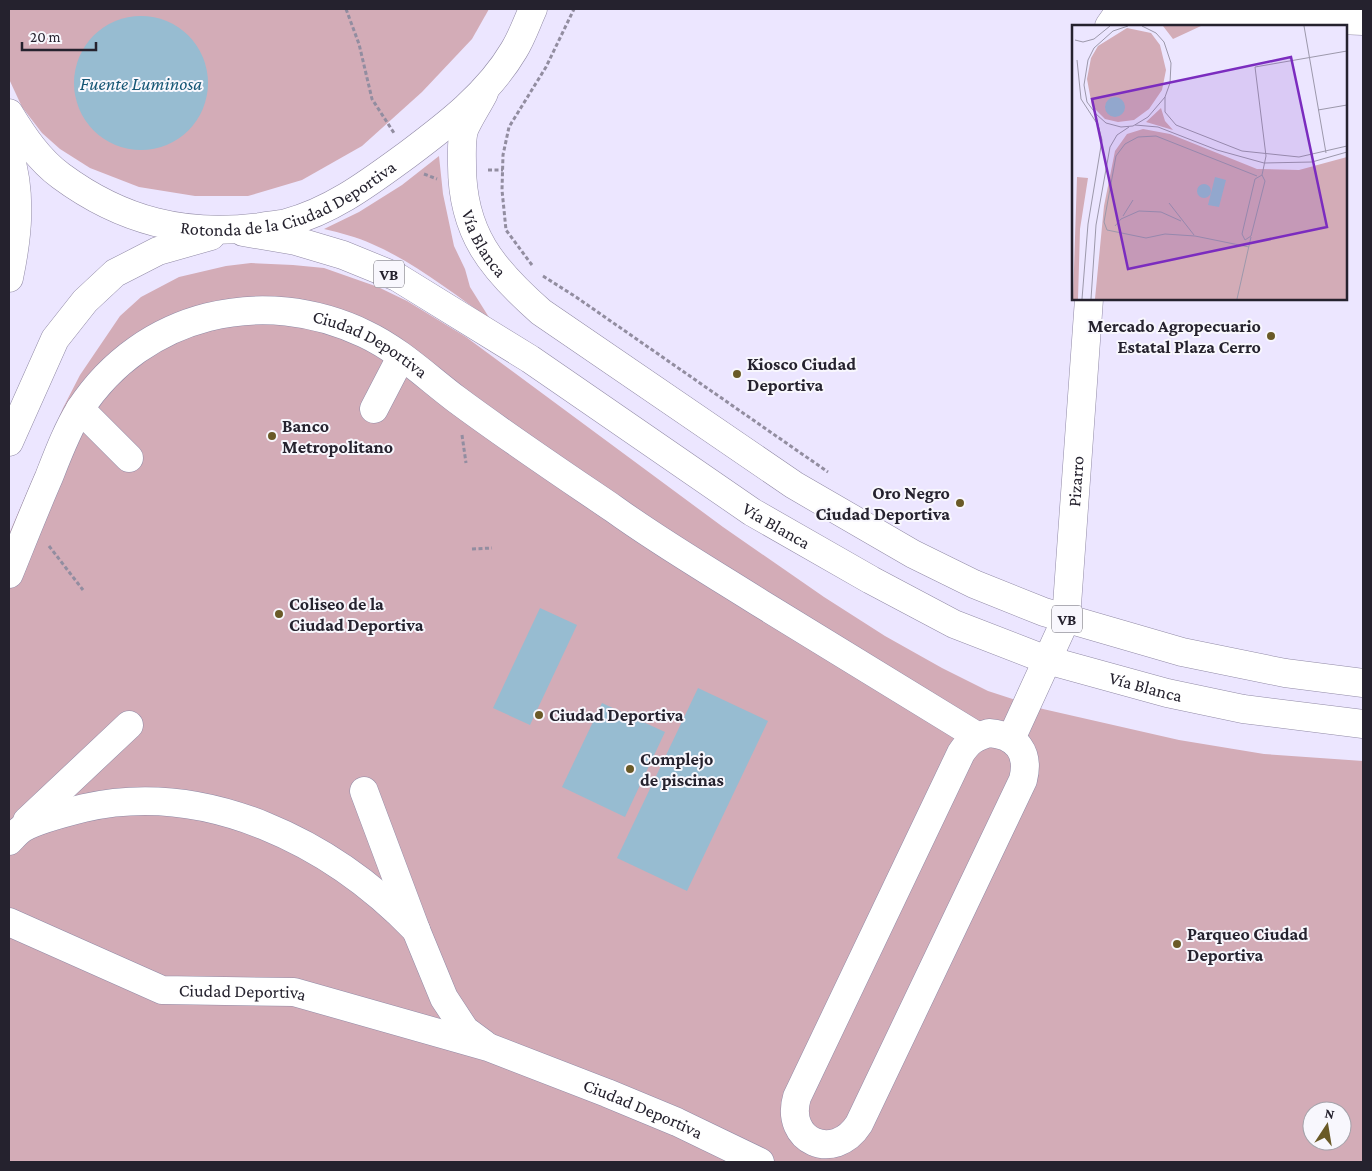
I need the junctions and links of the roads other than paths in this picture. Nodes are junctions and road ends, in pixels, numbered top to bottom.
1 (533, 9) edge
2 (1113, 21) edge
3 (1363, 21) edge
4 (487, 87) junction
5 (9, 113) edge
6 (9, 152) edge
7 (9, 189) edge
8 (232, 231) junction
9 (16, 242) junction
10 (9, 278) edge
11 (1089, 300) edge
12 (402, 356) junction
13 (80, 410) junction
14 (374, 410) dead end
15 (9, 442) edge
16 (129, 458) dead end
17 (9, 574) edge
18 (1066, 618) junction
19 (1047, 660) junction
20 (1363, 683) edge
21 (1363, 724) edge
22 (130, 725) dead end
23 (977, 736) junction
24 (1011, 739) junction
25 (364, 791) dead end
26 (9, 839) edge
27 (9, 922) edge
28 (416, 930) junction
29 (488, 1047) junction
30 (859, 1124) junction
31 (760, 1162) edge
32 (842, 1162) edge

1 - 4 main road, Rotonda de la Ciudad Deportiva
2 - 3 main road
4 - 8 main road, Rotonda de la Ciudad Deportiva
4 - 18 main road, Vía Blanca / VB
5 - 8 main road, Rotonda de la Ciudad Deportiva
6 - 9 main road
7 - 9 main road
8 - 15 main road
8 - 19 main road, Vía Blanca / VB
9 - 10 main road
11 - 18 main road, Pizarro
12 - 13 main road, Ciudad Deportiva
12 - 14 main road
12 - 23 main road, Ciudad Deportiva
13 - 16 main road
13 - 17 main road, Ciudad Deportiva
18 - 19 main road, Pizarro
18 - 20 main road, Vía Blanca / VB
19 - 21 main road, Vía Blanca / VB
19 - 24 main road, Pizarro
22 - 26 main road
23 - 24 main road
23 - 30 main road
24 - 30 main road
25 - 28 main road
26 - 28 main road
27 - 29 main road, Ciudad Deportiva
28 - 29 main road
29 - 31 main road, Ciudad Deportiva
30 - 32 main road

